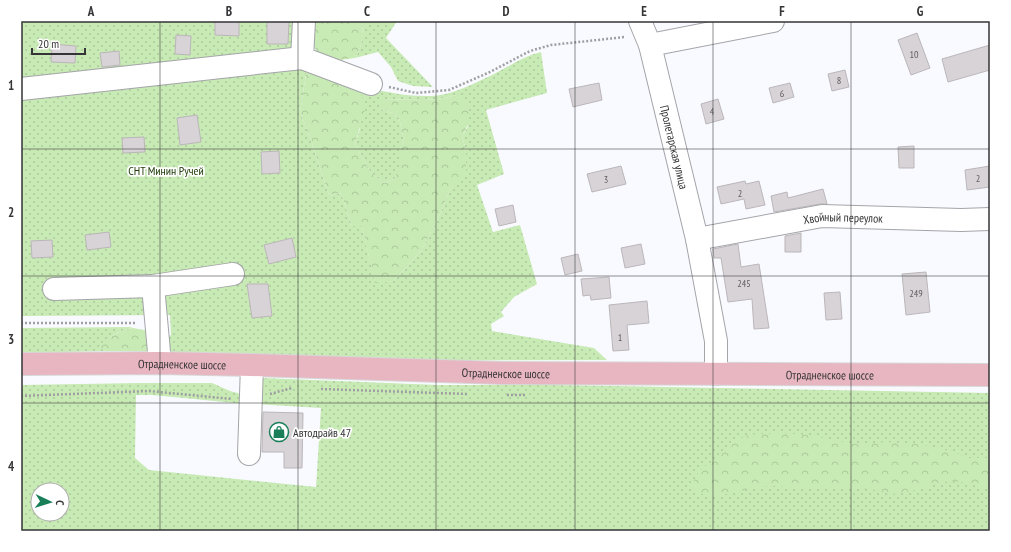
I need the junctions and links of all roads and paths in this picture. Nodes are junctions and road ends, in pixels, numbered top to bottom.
1 (304, 21) edge
2 (773, 21) edge
3 (645, 34) edge
4 (302, 58) junction
5 (371, 84) joint
6 (21, 89) edge
7 (990, 219) edge
8 (697, 239) junction
9 (233, 274) dead end
10 (153, 286) junction
11 (54, 289) dead end
12 (21, 323) edge
13 (156, 323) junction
14 (160, 363) junction
15 (21, 364) edge
16 (252, 364) junction
17 (716, 374) junction
18 (990, 375) edge
19 (298, 388) dead end
20 (313, 388) dead end
21 (474, 394) dead end
22 (527, 394) dead end
23 (505, 395) dead end
24 (21, 396) edge
25 (251, 400) junction
26 (249, 454) dead end

1 - 4 street
2 - 3 street
3 - 5 path
3 - 8 street, Пролетарская улица
4 - 5 street
4 - 6 street
7 - 8 street, Хвойный переулок
8 - 17 street, Пролетарская улица
9 - 10 street
10 - 11 street
10 - 13 street
12 - 13 path
13 - 14 street
14 - 15 main road, Отрадненское шоссе
14 - 16 main road, Отрадненское шоссе
16 - 17 main road, Отрадненское шоссе
16 - 25 street
17 - 18 main road, Отрадненское шоссе
19 - 25 path
20 - 21 path
22 - 23 path
24 - 25 path
25 - 26 street

